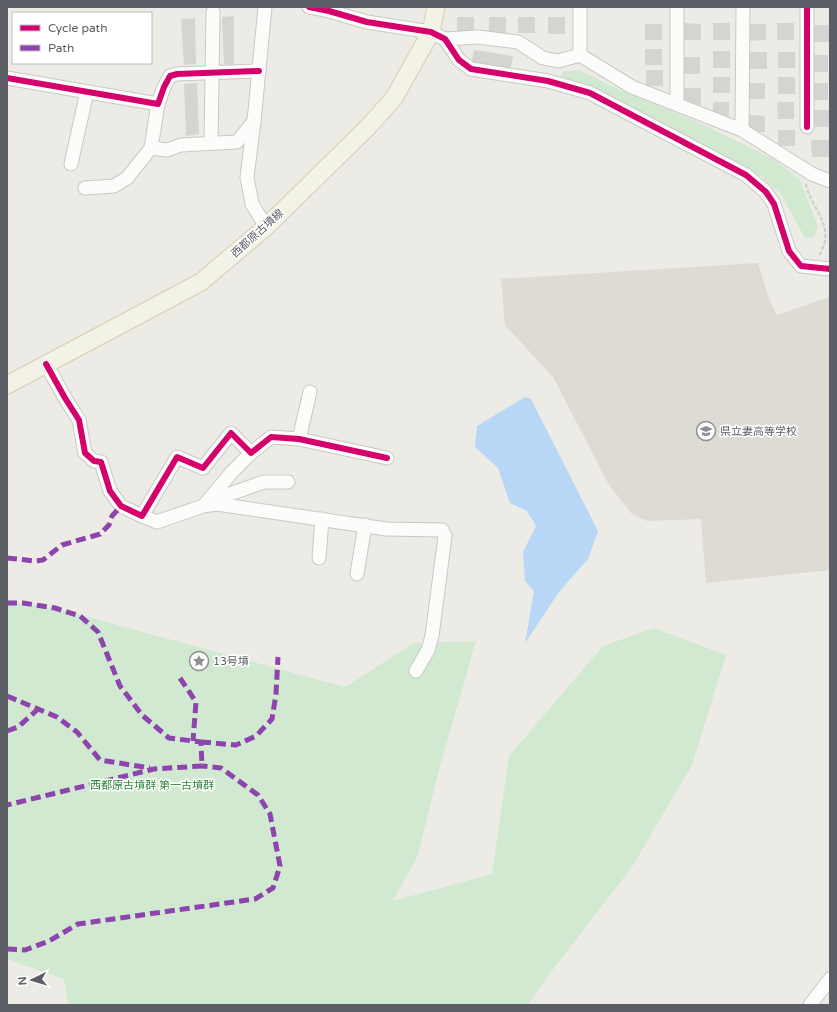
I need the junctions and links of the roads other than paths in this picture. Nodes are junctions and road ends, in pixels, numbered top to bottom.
1 (265, 7) edge
2 (309, 7) edge
3 (436, 7) edge
4 (580, 7) edge
5 (677, 7) edge
6 (743, 7) edge
7 (807, 7) edge
8 (213, 12) dead end
9 (438, 35) junction
10 (580, 55) junction
11 (259, 71) junction
12 (212, 73) junction
13 (7, 78) edge
14 (87, 92) junction
15 (158, 104) junction
16 (677, 104) junction
17 (254, 121) junction
18 (807, 127) dead end
19 (742, 130) junction
20 (211, 143) junction
21 (151, 148) junction
22 (71, 164) dead end
23 (830, 181) edge
24 (85, 188) dead end
25 (266, 227) junction
26 (830, 269) edge
27 (46, 364) junction
28 (7, 385) edge
29 (310, 392) dead end
30 (299, 439) junction
31 (251, 453) junction
32 (387, 458) dead end
33 (288, 482) dead end
34 (217, 504) junction
35 (203, 506) junction
36 (142, 516) junction
37 (322, 519) junction
38 (365, 525) junction
39 (319, 558) dead end
40 (357, 574) dead end
41 (416, 671) dead end
42 (830, 979) edge
43 (810, 1005) edge

1 - 11 street
2 - 9 street
3 - 9 main road, 西都原古墳線
4 - 10 street
5 - 16 street
6 - 19 street
7 - 18 street
8 - 12 street
9 - 10 street
9 - 25 main road, 西都原古墳線
9 - 26 street
10 - 16 street
11 - 12 street
11 - 17 street
12 - 15 street
12 - 20 street
13 - 14 street
14 - 15 street
14 - 22 street
15 - 21 street
16 - 19 street
17 - 20 street
17 - 25 street
19 - 23 street
20 - 21 street
21 - 24 street
25 - 27 main road, 西都原古墳線
27 - 28 main road, 西都原古墳線
27 - 36 street
29 - 30 street
30 - 31 street
30 - 32 street
31 - 35 street
31 - 36 street
33 - 34 street
34 - 35 street
34 - 37 street
35 - 36 street
37 - 38 street
37 - 39 street
38 - 40 street
38 - 41 street
42 - 43 street

